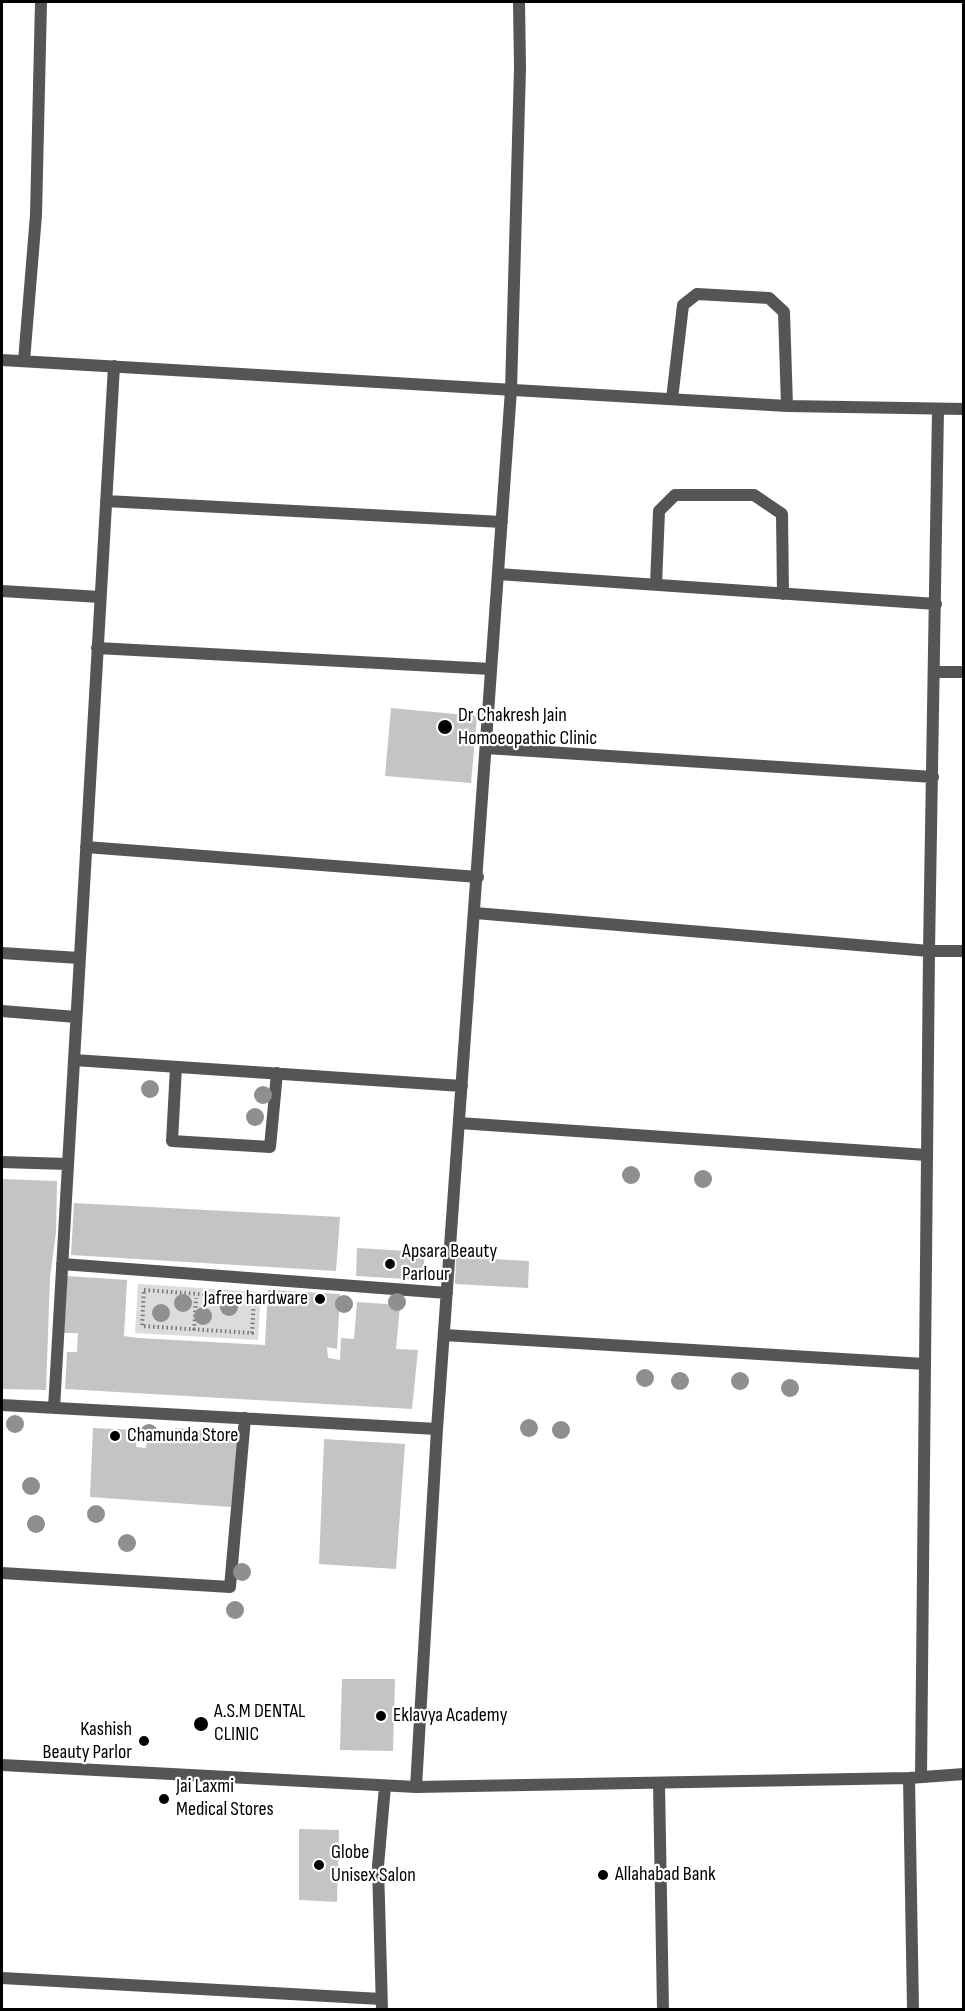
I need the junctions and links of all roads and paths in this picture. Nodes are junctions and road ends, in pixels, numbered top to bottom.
1 (41, 2) edge
2 (519, 2) edge
3 (2, 360) edge
4 (24, 361) junction
5 (114, 366) junction
6 (511, 390) junction
7 (672, 399) junction
8 (787, 406) junction
9 (938, 409) junction
10 (963, 409) edge
11 (106, 501) junction
12 (502, 522) junction
13 (498, 574) junction
14 (656, 585) junction
15 (2, 591) edge
16 (783, 594) junction
17 (100, 597) junction
18 (936, 604) junction
19 (97, 648) junction
20 (491, 669) junction
21 (935, 672) junction
22 (963, 672) edge
23 (486, 748) junction
24 (933, 777) junction
25 (86, 847) junction
26 (478, 877) junction
27 (475, 914) junction
28 (929, 951) junction
29 (963, 951) edge
30 (2, 953) edge
31 (79, 958) junction
32 (2, 1011) edge
33 (76, 1017) junction
34 (74, 1060) junction
35 (176, 1067) junction
36 (277, 1073) junction
37 (462, 1086) junction
38 (459, 1123) junction
39 (927, 1155) junction
40 (2, 1162) edge
41 (68, 1164) junction
42 (62, 1264) junction
43 (447, 1293) junction
44 (196, 1294) junction
45 (194, 1330) junction
46 (444, 1335) junction
47 (925, 1364) junction
48 (2, 1405) edge
49 (54, 1408) junction
50 (245, 1418) junction
51 (437, 1429) junction
52 (2, 1573) edge
53 (2, 1765) edge
54 (963, 1774) edge
55 (915, 1778) junction
56 (659, 1783) junction
57 (384, 1786) junction
58 (416, 1787) junction
59 (2, 1978) edge
60 (382, 2004) edge
61 (663, 2010) edge
62 (913, 2010) edge

1 - 4 street
2 - 6 street
3 - 4 street
4 - 5 street
5 - 6 street
5 - 11 street
6 - 7 street
6 - 12 street
7 - 8 street
7 - 8 street
8 - 9 street
9 - 10 street
9 - 18 street
11 - 12 street
11 - 17 street
12 - 13 street
13 - 14 street
13 - 20 street
14 - 16 street
14 - 16 street
15 - 17 street
16 - 18 street
17 - 19 street
18 - 21 street
19 - 20 street
19 - 25 street
20 - 23 street
21 - 22 street
21 - 24 street
23 - 24 street
23 - 26 street
24 - 28 street
25 - 26 street
25 - 31 street
26 - 27 street
27 - 28 street
27 - 37 street
28 - 29 street
28 - 39 street
30 - 31 street
31 - 33 street
32 - 33 street
33 - 34 street
34 - 35 street
34 - 41 street
35 - 36 street
35 - 36 street
36 - 37 street
37 - 38 street
38 - 39 street
38 - 43 street
39 - 47 street
40 - 41 street
41 - 42 street
42 - 43 street
42 - 49 street
43 - 46 street
44 - 45 path
44 - 45 path
44 - 45 path
46 - 47 street
46 - 51 street
47 - 55 street
48 - 49 street
49 - 50 street
50 - 51 street
50 - 52 street
51 - 58 street
53 - 57 street
54 - 55 street
55 - 56 street
55 - 62 street
56 - 58 street
56 - 61 street
57 - 58 street
57 - 60 street
59 - 60 street

